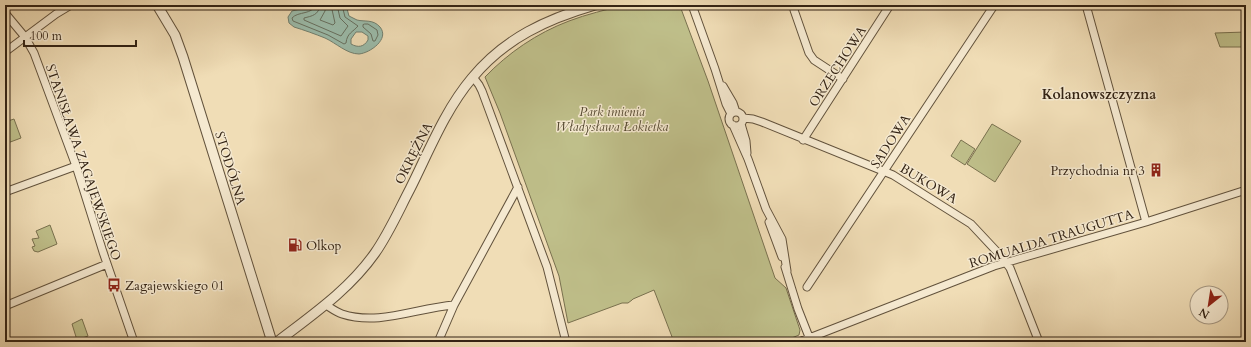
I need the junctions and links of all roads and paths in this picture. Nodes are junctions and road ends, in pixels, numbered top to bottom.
1 (71, 5) edge
2 (157, 5) edge
3 (595, 5) edge
4 (692, 5) edge
5 (890, 5) edge
6 (1001, 5) edge
7 (1086, 5) edge
8 (993, 6) edge
9 (794, 10) dead end
10 (5, 13) edge
11 (25, 37) junction
12 (5, 52) edge
13 (473, 77) junction
14 (843, 79) junction
15 (734, 113) junction
16 (742, 121) junction
17 (733, 125) junction
18 (803, 140) junction
19 (748, 159) junction
20 (76, 166) junction
21 (885, 171) junction
22 (518, 187) junction
23 (1246, 190) edge
24 (5, 192) edge
25 (1146, 222) junction
26 (1005, 262) junction
27 (107, 264) junction
28 (807, 287) dead end
29 (326, 305) junction
30 (454, 305) junction
31 (5, 306) edge
32 (810, 340) edge
33 (1036, 341) edge
34 (134, 342) edge
35 (272, 342) edge
36 (277, 342) edge
37 (438, 342) edge
38 (566, 342) edge
39 (799, 342) edge

1 - 11 street
2 - 35 street, STODÓLNA
3 - 13 street, OKRĘŻNA
4 - 15 street
5 - 14 street, ORZECHOWA
6 - 8 street
7 - 25 street
8 - 21 street, SADOWA
9 - 14 street
10 - 11 street, STANISŁAWA ZAGAJEWSKIEGO
11 - 12 street
11 - 20 street, STANISŁAWA ZAGAJEWSKIEGO
13 - 22 street
13 - 29 street, OKRĘŻNA
14 - 18 street, ORZECHOWA
15 - 16 street
15 - 17 street
16 - 17 street
16 - 18 street, BUKOWA
16 - 19 street
17 - 19 street
18 - 21 street, BUKOWA
19 - 32 street
20 - 24 street
20 - 27 street, STANISŁAWA ZAGAJEWSKIEGO
21 - 26 street, BUKOWA
21 - 28 street, SADOWA
22 - 30 street
22 - 38 street
23 - 25 street, ROMUALDA TRAUGUTTA
25 - 26 street, ROMUALDA TRAUGUTTA
26 - 32 street, ROMUALDA TRAUGUTTA
26 - 33 street, BUKOWA
27 - 31 street
27 - 34 street, STANISŁAWA ZAGAJEWSKIEGO
29 - 30 street
29 - 36 street, OKRĘŻNA
30 - 37 street
32 - 39 street, ROMUALDA TRAUGUTTA

